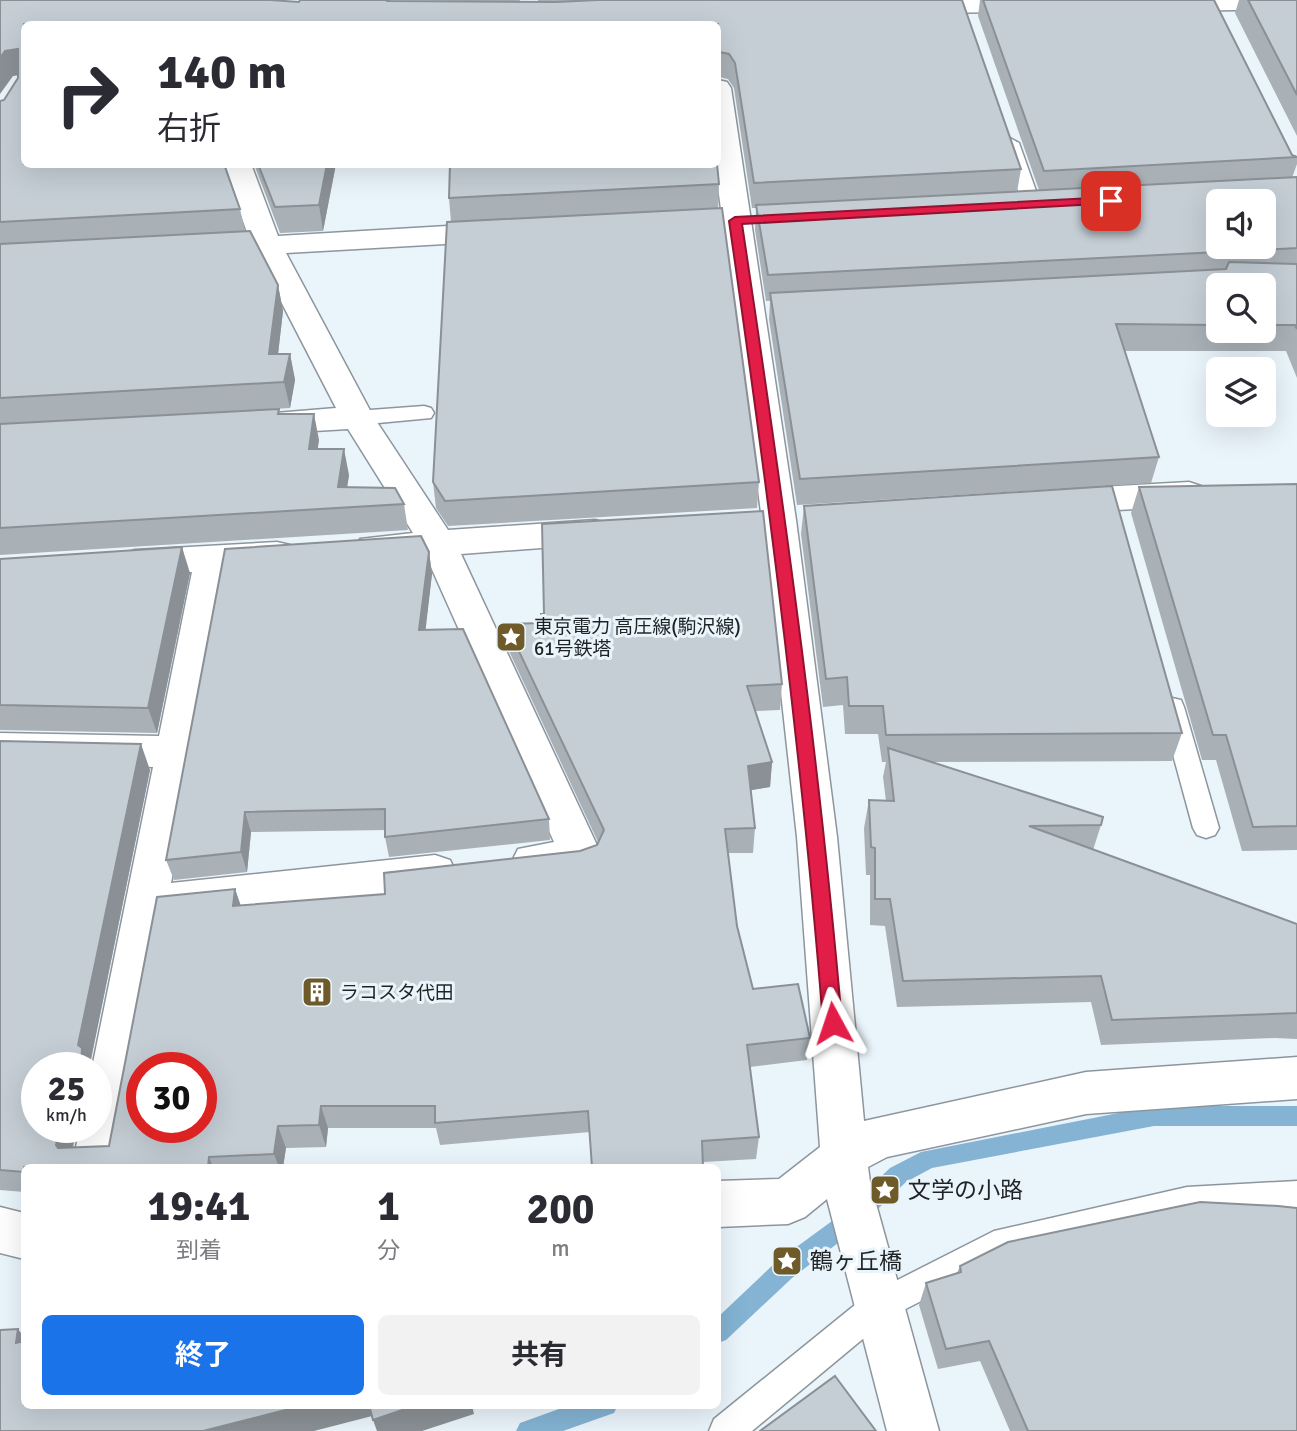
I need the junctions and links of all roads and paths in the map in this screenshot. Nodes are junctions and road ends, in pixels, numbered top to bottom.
1 (1214, 2) edge
2 (1297, 2) edge
3 (1135, 4) edge
4 (1056, 5) edge
5 (882, 7) edge
6 (963, 8) edge
7 (1227, 28) edge
8 (721, 110) edge
9 (1006, 130) edge
10 (238, 168) edge
11 (1032, 205) edge
12 (520, 231) edge
13 (267, 246) junction
14 (176, 251) edge
15 (425, 414) dead end
16 (358, 418) junction
17 (234, 425) edge
18 (1218, 492) edge
19 (1030, 503) edge
20 (629, 530) edge
21 (438, 543) junction
22 (345, 549) edge
23 (305, 552) edge
24 (213, 558) junction
25 (106, 564) edge
26 (1165, 683) edge
27 (0, 748) edge
28 (176, 752) junction
29 (1206, 828) dead end
30 (148, 903) junction
31 (1297, 1078) edge
32 (96, 1164) edge
33 (845, 1169) junction
34 (1297, 1195) edge
35 (721, 1204) edge
36 (0, 1230) edge
37 (21, 1235) edge
38 (877, 1307) junction
39 (726, 1431) edge
40 (913, 1431) edge

1 - 2 street
1 - 3 street
1 - 7 street
4 - 6 street
5 - 6 street
8 - 33 street
9 - 11 lane
10 - 13 street
12 - 13 street
13 - 14 street
13 - 16 street
15 - 16 lane
16 - 17 street
16 - 21 street
18 - 19 street
20 - 21 street
21 - 22 street
21 - 30 street
23 - 24 street
24 - 25 street
24 - 28 street
26 - 29 lane
27 - 28 street
28 - 30 street
30 - 32 street
31 - 33 street
33 - 35 street
33 - 38 street
34 - 38 lane
36 - 37 street
38 - 39 lane
38 - 40 street

